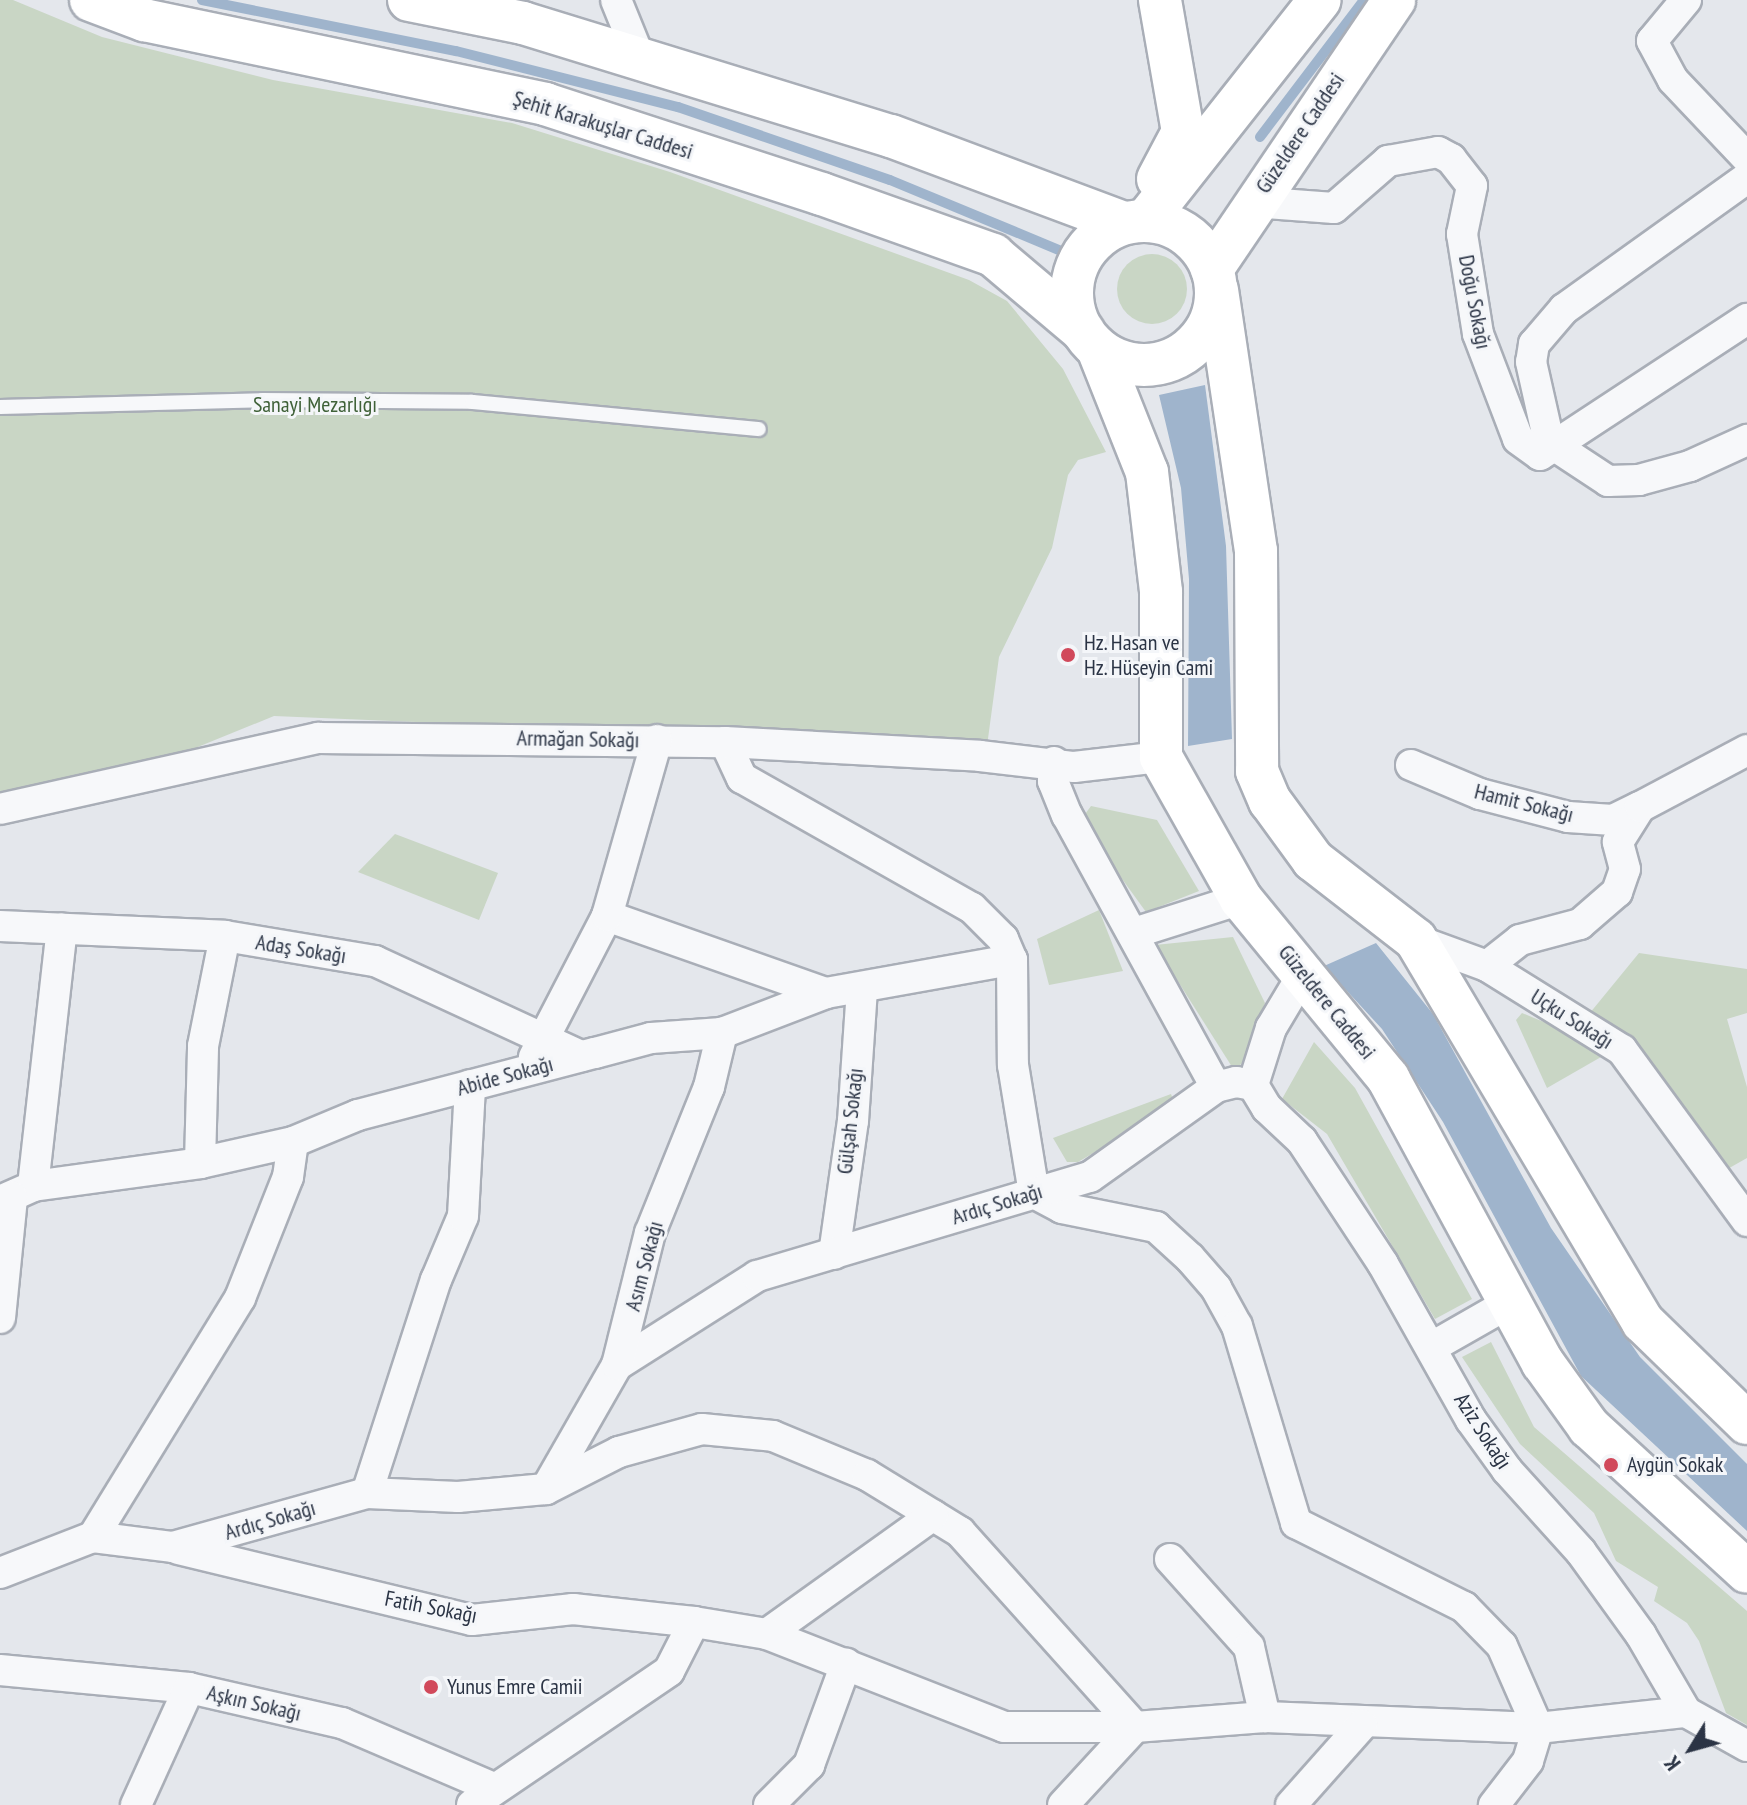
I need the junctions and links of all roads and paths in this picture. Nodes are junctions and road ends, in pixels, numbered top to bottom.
1 (91, 0) edge
2 (616, 0) edge
3 (1160, 0) edge
4 (1320, 0) edge
5 (1394, 0) edge
6 (1686, 0) edge
7 (431, 2) edge
8 (640, 59) junction
9 (1747, 158) edge
10 (1747, 178) edge
11 (1253, 202) junction
12 (1135, 222) junction
13 (1215, 280) junction
14 (1747, 319) edge
15 (1090, 340) junction
16 (0, 407) edge
17 (759, 429) dead end
18 (1747, 440) edge
19 (1558, 448) junction
20 (657, 740) junction
21 (725, 742) junction
22 (1747, 750) edge
23 (1161, 757) junction
24 (1054, 762) junction
25 (1411, 765) dead end
26 (1640, 807) junction
27 (0, 809) edge
28 (1241, 899) junction
29 (607, 916) junction
30 (0, 926) edge
31 (62, 929) junction
32 (1134, 933) junction
33 (225, 936) junction
34 (1416, 940) junction
35 (1012, 960) junction
36 (1487, 966) junction
37 (1305, 971) junction
38 (862, 988) junction
39 (826, 993) junction
40 (722, 1033) junction
41 (545, 1040) junction
42 (581, 1056) junction
43 (525, 1071) junction
44 (470, 1085) junction
45 (1253, 1085) junction
46 (1216, 1087) junction
47 (293, 1142) junction
48 (200, 1163) junction
49 (1034, 1193) junction
50 (15, 1195) edge
51 (1747, 1221) edge
52 (834, 1254) junction
53 (1509, 1303) junction
54 (0, 1318) edge
55 (1432, 1347) junction
56 (617, 1365) junction
57 (1747, 1423) edge
58 (546, 1489) junction
59 (367, 1493) junction
60 (933, 1515) junction
61 (93, 1537) junction
62 (173, 1547) junction
63 (1170, 1559) dead end
64 (1747, 1572) edge
65 (0, 1573) edge
66 (694, 1622) junction
67 (767, 1634) junction
68 (846, 1664) junction
69 (0, 1670) edge
70 (189, 1688) junction
71 (1686, 1712) junction
72 (1265, 1717) junction
73 (1362, 1725) junction
74 (1135, 1727) junction
75 (1538, 1728) junction
76 (1747, 1746) edge
77 (483, 1796) edge
78 (136, 1805) edge
79 (769, 1805) edge
80 (1063, 1805) edge
81 (1291, 1805) edge
82 (1494, 1805) edge

1 - 15 main road, Şehit Karakuşlar Caddesi
2 - 8 street
3 - 12 main road
4 - 12 main road
5 - 11 main road, Güzeldere Caddesi
6 - 9 street
7 - 8 main road
8 - 12 main road
10 - 19 street
11 - 13 main road, Güzeldere Caddesi
11 - 19 street, Doğu Sokağı
12 - 13 main road
12 - 15 main road
13 - 15 main road
13 - 34 main road
14 - 19 street
15 - 23 main road, Güzeldere Caddesi
16 - 17 lane
18 - 19 street
20 - 21 street, Armağan Sokağı
20 - 27 street, Armağan Sokağı
20 - 29 street
21 - 24 street, Armağan Sokağı
21 - 35 street
22 - 26 street, Hamit Sokağı
23 - 24 street, Armağan Sokağı
23 - 28 main road, Güzeldere Caddesi
24 - 32 street
25 - 26 street, Hamit Sokağı
26 - 36 street
28 - 32 street
28 - 37 main road, Güzeldere Caddesi
29 - 39 street
29 - 41 street
30 - 31 street, Adaş Sokağı
31 - 33 street, Adaş Sokağı
31 - 50 street
32 - 46 street
33 - 41 street, Adaş Sokağı
33 - 48 street
34 - 36 street, Uçku Sokağı
34 - 57 main road
35 - 38 street, Abide Sokağı
35 - 49 street
36 - 51 street, Uçku Sokağı
37 - 45 street
37 - 53 main road, Güzeldere Caddesi
38 - 39 street, Abide Sokağı
38 - 52 street, Gülşah Sokağı
39 - 40 street, Abide Sokağı
40 - 42 street, Abide Sokağı
40 - 56 street, Asım Sokağı
41 - 42 street, Adaş Sokağı
41 - 43 street
42 - 43 street, Abide Sokağı
43 - 44 street, Abide Sokağı
44 - 47 street, Abide Sokağı
44 - 59 street
45 - 46 street
45 - 55 street, Aziz Sokağı
46 - 49 street, Ardıç Sokağı
47 - 48 street, Abide Sokağı
47 - 61 street
48 - 50 street, Abide Sokağı
49 - 52 street, Ardıç Sokağı
49 - 75 street
50 - 54 street
52 - 56 street, Ardıç Sokağı
53 - 55 street
53 - 64 main road, Güzeldere Caddesi
55 - 71 street, Aziz Sokağı
56 - 58 street, Asım Sokağı
58 - 59 street, Ardıç Sokağı
58 - 60 street
59 - 62 street, Ardıç Sokağı
60 - 67 street
60 - 74 street
61 - 62 street, Ardıç Sokağı
61 - 65 street, Ardıç Sokağı
62 - 66 street, Fatih Sokağı
63 - 72 street
66 - 67 street, Fatih Sokağı
66 - 77 street
67 - 68 street, Fatih Sokağı
68 - 74 street, Fatih Sokağı
68 - 79 street
69 - 70 street, Aşkın Sokağı
70 - 77 street, Aşkın Sokağı
70 - 78 street
71 - 75 street, Fatih Sokağı
71 - 76 street
72 - 73 street, Fatih Sokağı
72 - 74 street, Fatih Sokağı
73 - 75 street, Fatih Sokağı
73 - 81 street
74 - 80 street
75 - 82 street

